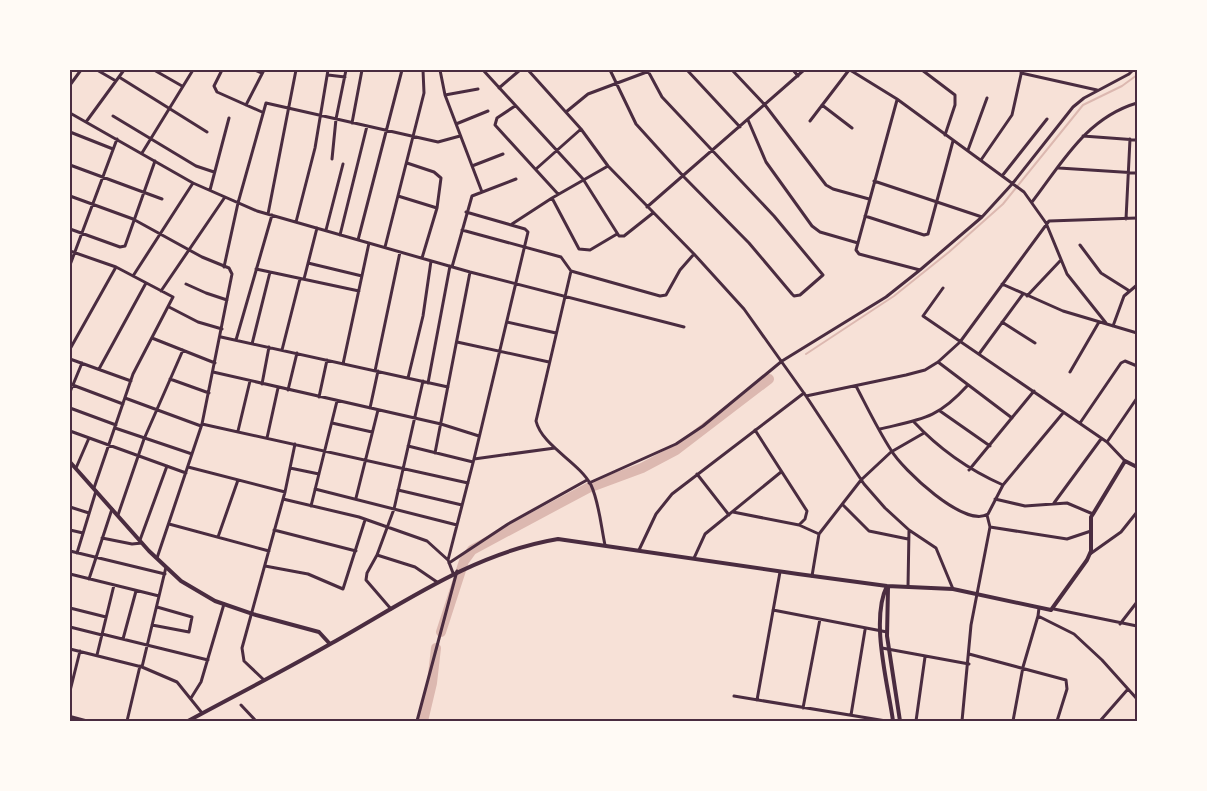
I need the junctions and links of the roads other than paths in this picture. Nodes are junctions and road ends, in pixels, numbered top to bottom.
1 (81, 70) edge
2 (98, 70) edge
3 (124, 70) edge
4 (154, 70) edge
5 (193, 70) edge
6 (222, 70) edge
7 (255, 70) edge
8 (296, 70) edge
9 (328, 70) edge
10 (346, 70) edge
11 (362, 70) edge
12 (402, 70) edge
13 (423, 70) edge
14 (428, 70) edge
15 (483, 70) edge
16 (520, 70) edge
17 (528, 70) edge
18 (610, 70) edge
19 (687, 70) edge
20 (732, 70) edge
21 (793, 70) edge
22 (804, 70) edge
23 (922, 70) edge
24 (1133, 70) edge
25 (650, 71) edge
26 (852, 71) edge
27 (1021, 71) edge
28 (263, 72) edge
29 (641, 72) edge
30 (328, 75) junction
31 (798, 76) junction
32 (345, 77) junction
33 (118, 79) junction
34 (616, 84) junction
35 (70, 85) edge
36 (182, 86) junction
37 (499, 88) junction
38 (478, 89) dead end
39 (1098, 90) junction
40 (445, 95) junction
41 (987, 98) dead end
42 (897, 99) junction
43 (1137, 103) edge
44 (246, 105) junction
45 (764, 105) junction
46 (822, 105) junction
47 (515, 106) junction
48 (168, 109) junction
49 (289, 109) junction
50 (488, 110) dead end
51 (262, 112) junction
52 (566, 112) junction
53 (70, 113) edge
54 (319, 115) junction
55 (113, 116) dead end
56 (229, 118) dead end
57 (336, 119) junction
58 (1046, 119) dead end
59 (748, 120) junction
60 (86, 122) junction
61 (810, 122) dead end
62 (352, 123) junction
63 (456, 124) junction
64 (367, 126) junction
65 (740, 127) junction
66 (852, 128) dead end
67 (581, 129) junction
68 (387, 131) junction
69 (70, 132) edge
70 (207, 132) dead end
71 (945, 135) junction
72 (460, 136) junction
73 (1082, 136) junction
74 (414, 137) junction
75 (151, 138) junction
76 (117, 139) junction
77 (1130, 139) junction
78 (1137, 140) edge
79 (953, 141) junction
80 (113, 149) junction
81 (968, 150) junction
82 (557, 151) junction
83 (712, 152) junction
84 (142, 153) junction
85 (503, 154) dead end
86 (332, 160) dead end
87 (981, 160) junction
88 (155, 161) junction
89 (407, 163) junction
90 (70, 164) edge
91 (343, 164) dead end
92 (472, 166) junction
93 (608, 166) junction
94 (1058, 168) junction
95 (536, 169) junction
96 (214, 172) junction
97 (1127, 172) junction
98 (1137, 173) edge
99 (1002, 176) junction
100 (103, 177) junction
101 (684, 177) junction
102 (516, 179) dead end
103 (583, 179) junction
104 (874, 181) junction
105 (193, 183) junction
106 (1014, 184) junction
107 (210, 190) junction
108 (144, 192) junction
109 (482, 192) junction
110 (558, 194) junction
111 (70, 196) edge
112 (398, 196) junction
113 (225, 197) junction
114 (552, 198) junction
115 (162, 199) dead end
116 (870, 199) junction
117 (1032, 202) junction
118 (238, 203) junction
119 (936, 203) junction
120 (93, 204) junction
121 (647, 207) junction
122 (436, 208) junction
123 (466, 212) junction
124 (653, 213) junction
125 (270, 214) junction
126 (865, 216) junction
127 (982, 217) junction
128 (1137, 218) edge
129 (134, 219) junction
130 (1126, 219) junction
131 (296, 222) junction
132 (1046, 223) junction
133 (511, 225) junction
134 (317, 228) junction
135 (70, 229) edge
136 (326, 230) junction
137 (462, 230) junction
138 (82, 233) junction
139 (161, 234) junction
140 (617, 234) junction
141 (340, 235) junction
142 (358, 240) junction
143 (369, 243) junction
144 (858, 243) junction
145 (1080, 245) dead end
146 (385, 247) junction
147 (526, 248) junction
148 (188, 249) junction
149 (70, 251) edge
150 (400, 252) junction
151 (74, 253) junction
152 (694, 254) junction
153 (422, 258) junction
154 (431, 261) junction
155 (1060, 261) junction
156 (308, 263) junction
157 (70, 265) edge
158 (451, 266) junction
159 (116, 267) junction
160 (224, 267) junction
161 (256, 269) junction
162 (920, 270) junction
163 (570, 271) junction
164 (270, 272) junction
165 (470, 272) junction
166 (133, 276) junction
167 (362, 276) junction
168 (302, 279) junction
169 (146, 283) junction
170 (186, 284) dead end
171 (516, 284) junction
172 (1002, 284) junction
173 (1137, 284) edge
174 (943, 288) dead end
175 (1128, 290) junction
176 (161, 291) junction
177 (359, 291) junction
178 (1022, 294) junction
179 (1027, 296) junction
180 (564, 297) junction
181 (228, 300) junction
182 (169, 307) junction
183 (506, 322) junction
184 (1002, 322) junction
185 (1099, 322) junction
186 (1106, 323) junction
187 (1113, 326) junction
188 (684, 327) dead end
189 (222, 329) junction
190 (556, 332) junction
191 (1137, 333) edge
192 (221, 337) junction
193 (152, 338) junction
194 (236, 340) junction
195 (457, 342) junction
196 (960, 342) junction
197 (1035, 342) dead end
198 (252, 344) junction
199 (269, 347) junction
200 (70, 349) edge
201 (183, 350) junction
202 (282, 350) junction
203 (500, 351) junction
204 (297, 353) junction
205 (978, 354) junction
206 (70, 359) edge
207 (327, 360) junction
208 (782, 361) junction
209 (549, 362) junction
210 (938, 362) junction
211 (82, 363) junction
212 (215, 363) junction
213 (343, 364) junction
214 (1137, 366) edge
215 (99, 369) junction
216 (376, 371) junction
217 (213, 372) junction
218 (1070, 372) dead end
219 (408, 378) junction
220 (170, 379) junction
221 (131, 381) junction
222 (250, 381) junction
223 (423, 382) junction
224 (428, 382) junction
225 (72, 384) edge
226 (262, 384) junction
227 (856, 386) junction
228 (967, 386) junction
229 (448, 387) junction
230 (278, 388) junction
231 (288, 390) junction
232 (1034, 391) junction
233 (70, 392) edge
234 (209, 393) junction
235 (805, 394) junction
236 (318, 397) junction
237 (125, 398) junction
238 (1137, 398) edge
239 (337, 401) junction
240 (123, 404) junction
241 (70, 408) edge
242 (370, 408) junction
243 (156, 410) junction
244 (378, 410) junction
245 (940, 412) junction
246 (1062, 413) junction
247 (415, 418) junction
248 (1012, 418) junction
249 (913, 421) junction
250 (332, 423) junction
251 (1080, 423) junction
252 (442, 424) junction
253 (202, 425) junction
254 (115, 426) junction
255 (880, 429) junction
256 (755, 430) junction
257 (70, 431) edge
258 (238, 432) junction
259 (372, 432) junction
260 (924, 433) junction
261 (479, 436) junction
262 (89, 438) junction
263 (267, 438) junction
264 (144, 439) junction
265 (1101, 439) junction
266 (1107, 442) junction
267 (295, 444) junction
268 (109, 445) junction
269 (408, 446) junction
270 (990, 446) junction
271 (555, 448) junction
272 (324, 452) junction
273 (891, 452) junction
274 (435, 453) junction
275 (192, 454) junction
276 (139, 456) junction
277 (473, 460) junction
278 (365, 461) junction
279 (1125, 461) junction
280 (70, 462) edge
281 (167, 466) junction
282 (188, 467) junction
283 (1137, 467) edge
284 (76, 468) junction
285 (290, 468) junction
286 (403, 469) junction
287 (969, 470) junction
288 (186, 472) junction
289 (781, 472) junction
290 (319, 474) junction
291 (697, 474) junction
292 (238, 480) junction
293 (861, 480) junction
294 (468, 483) junction
295 (589, 483) junction
296 (1003, 485) junction
297 (95, 489) junction
298 (315, 489) junction
299 (398, 490) junction
300 (285, 492) junction
301 (356, 498) junction
302 (283, 499) junction
303 (994, 499) junction
304 (1054, 503) junction
305 (462, 505) junction
306 (843, 505) junction
307 (311, 506) junction
308 (70, 507) edge
309 (394, 508) junction
310 (112, 509) junction
311 (1137, 512) edge
312 (90, 513) junction
313 (731, 513) junction
314 (1093, 514) junction
315 (118, 515) junction
316 (987, 516) junction
317 (365, 520) junction
318 (169, 524) junction
319 (799, 525) junction
320 (457, 526) junction
321 (990, 526) junction
322 (388, 528) junction
323 (70, 530) edge
324 (274, 530) junction
325 (909, 530) junction
326 (1091, 531) junction
327 (83, 534) junction
328 (819, 534) junction
329 (102, 538) junction
330 (218, 538) junction
331 (908, 539) junction
332 (141, 542) junction
333 (605, 545) junction
334 (639, 550) junction
335 (70, 551) edge
336 (269, 551) junction
337 (356, 551) junction
338 (77, 553) junction
339 (1089, 554) junction
340 (377, 555) junction
341 (96, 557) junction
342 (157, 558) junction
343 (694, 558) junction
344 (448, 562) junction
345 (265, 566) junction
346 (166, 567) junction
347 (456, 571) junction
348 (780, 572) junction
349 (70, 574) edge
350 (165, 574) junction
351 (812, 576) junction
352 (88, 579) junction
353 (437, 582) junction
354 (114, 585) junction
355 (887, 586) junction
356 (908, 587) junction
357 (953, 588) junction
358 (136, 591) junction
359 (978, 594) junction
360 (159, 596) junction
361 (1137, 602) edge
362 (224, 604) junction
363 (157, 607) junction
364 (70, 608) edge
365 (1039, 608) junction
366 (391, 609) junction
367 (1054, 609) junction
368 (773, 610) junction
369 (252, 614) junction
370 (1038, 616) junction
371 (106, 617) junction
372 (820, 619) junction
373 (1120, 624) junction
374 (152, 625) junction
375 (1137, 626) edge
376 (70, 628) edge
377 (865, 630) junction
378 (880, 631) junction
379 (887, 632) junction
380 (102, 634) junction
381 (123, 639) junction
382 (330, 644) junction
383 (147, 645) junction
384 (882, 648) junction
385 (70, 649) edge
386 (889, 649) junction
387 (80, 651) junction
388 (969, 654) junction
389 (97, 655) junction
390 (925, 657) junction
391 (208, 660) junction
392 (969, 664) junction
393 (141, 666) junction
394 (1023, 667) junction
395 (264, 680) junction
396 (71, 681) edge
397 (1128, 689) junction
398 (70, 691) edge
399 (734, 696) dead end
400 (191, 698) junction
401 (1137, 699) edge
402 (757, 700) junction
403 (241, 705) dead end
404 (803, 708) junction
405 (202, 714) junction
406 (851, 715) junction
407 (70, 717) edge
408 (85, 721) edge
409 (127, 721) edge
410 (188, 721) edge
411 (256, 721) edge
412 (417, 721) edge
413 (886, 721) edge
414 (893, 721) edge
415 (900, 721) edge
416 (916, 721) edge
417 (962, 721) edge
418 (1013, 721) edge
419 (1057, 721) edge
420 (1100, 721) edge

1 - 35 street
2 - 33 street
3 - 33 street
4 - 36 street
5 - 36 street
6 - 44 street
7 - 28 street
8 - 49 street
9 - 30 street
10 - 32 street
11 - 62 street
12 - 68 street
13 - 74 street
14 - 40 street
15 - 37 street
16 - 37 street
17 - 52 street
18 - 34 street
19 - 65 street
20 - 45 street
21 - 31 street
22 - 31 street
23 - 71 street
24 - 39 street
25 - 29 street
25 - 83 street
26 - 42 street
26 - 46 street
27 - 39 street
27 - 87 street
28 - 44 street
29 - 34 street
30 - 32 street
30 - 54 street
31 - 45 street
32 - 57 street
33 - 48 street
33 - 60 street
34 - 52 street
34 - 101 street
36 - 48 street
37 - 47 street
38 - 40 street
39 - 106 street
40 - 63 street
41 - 81 street
42 - 71 street
42 - 104 street
43 - 73 street
44 - 51 street
45 - 59 street
45 - 116 street
46 - 61 street
46 - 66 street
47 - 82 street
47 - 95 street
48 - 70 street
48 - 75 street
49 - 51 street
49 - 54 street
49 - 125 street
50 - 63 street
51 - 118 street
52 - 67 street
53 - 60 street
54 - 57 street
54 - 131 street
55 - 75 street
56 - 96 street
57 - 62 street
57 - 86 street
58 - 99 street
59 - 65 street
59 - 144 street
60 - 76 street
62 - 64 street
63 - 72 street
64 - 68 street
64 - 141 street
65 - 83 street
67 - 82 street
67 - 93 street
68 - 74 street
68 - 142 street
69 - 80 street
71 - 79 street
72 - 74 street
72 - 92 street
73 - 77 street
73 - 94 street
74 - 89 street
75 - 84 street
75 - 96 street
76 - 80 street
76 - 84 street
77 - 78 street
77 - 97 street
79 - 81 street
79 - 119 street
80 - 100 street
81 - 87 street
82 - 95 street
82 - 103 street
83 - 101 street
83 - 101 street
84 - 88 street
85 - 92 street
87 - 99 street
88 - 105 street
88 - 108 street
89 - 112 street
89 - 122 street
90 - 100 street
91 - 136 street
92 - 109 street
93 - 103 street
93 - 121 street
94 - 97 street
94 - 117 street
95 - 110 street
96 - 107 street
97 - 98 street
97 - 130 street
99 - 106 street
100 - 108 street
100 - 120 street
101 - 121 street
102 - 109 street
103 - 110 street
103 - 140 street
104 - 116 street
104 - 119 street
105 - 107 street
105 - 139 street
106 - 117 street
106 - 127 street
107 - 113 street
108 - 115 street
108 - 129 street
109 - 123 street
110 - 114 street
111 - 120 street
112 - 122 street
112 - 146 street
113 - 118 street
113 - 148 street
114 - 133 street
114 - 140 street
116 - 126 street
117 - 132 street
118 - 125 street
118 - 160 street
119 - 126 street
119 - 127 street
120 - 129 street
120 - 138 street
121 - 124 street
122 - 153 street
123 - 133 street
123 - 137 street
124 - 140 street
124 - 152 street
125 - 131 street
125 - 161 street
126 - 144 street
127 - 162 street
128 - 130 street
129 - 138 street
129 - 139 street
130 - 132 street
131 - 134 street
132 - 155 street
132 - 172 street
133 - 147 street
134 - 136 street
134 - 156 street
135 - 138 street
136 - 141 street
137 - 147 street
137 - 158 street
138 - 151 street
139 - 148 street
139 - 166 street
141 - 142 street
142 - 143 street
143 - 146 street
143 - 167 street
144 - 162 street
145 - 175 street
146 - 150 street
147 - 163 street
147 - 171 street
148 - 160 street
148 - 176 street
149 - 151 street
150 - 153 street
150 - 216 street
151 - 157 street
151 - 159 street
152 - 163 street
152 - 208 street
153 - 154 street
154 - 158 street
154 - 219 street
155 - 179 street
155 - 186 street
156 - 167 street
156 - 168 street
158 - 165 street
158 - 224 street
159 - 166 street
159 - 200 street
160 - 181 street
161 - 164 street
161 - 194 street
162 - 208 street
163 - 180 street
164 - 168 street
164 - 198 street
165 - 171 street
165 - 195 street
166 - 169 street
167 - 177 street
168 - 177 street
168 - 202 street
169 - 176 street
169 - 215 street
170 - 181 street
171 - 180 street
171 - 183 street
172 - 178 street
172 - 196 street
173 - 175 street
174 - 196 street
175 - 187 street
176 - 182 street
177 - 213 street
178 - 179 street
178 - 184 street
179 - 185 street
180 - 188 street
180 - 190 street
181 - 189 street
182 - 189 street
182 - 193 street
183 - 190 street
183 - 203 street
184 - 197 street
184 - 205 street
185 - 186 street
185 - 218 street
186 - 187 street
187 - 191 street
189 - 192 street
190 - 209 street
192 - 194 street
192 - 212 street
193 - 201 street
193 - 221 street
194 - 198 street
195 - 203 street
195 - 229 street
196 - 205 street
196 - 210 street
198 - 199 street
199 - 202 street
199 - 226 street
201 - 212 street
201 - 220 street
202 - 204 street
203 - 209 street
203 - 261 street
204 - 207 street
204 - 231 street
205 - 232 street
206 - 211 street
207 - 213 street
207 - 236 street
208 - 235 street
208 - 295 street
209 - 271 street
210 - 227 street
210 - 228 street
211 - 215 street
211 - 225 street
212 - 217 street
213 - 216 street
214 - 251 street
215 - 221 street
216 - 219 street
216 - 242 street
217 - 222 street
217 - 234 street
219 - 223 street
220 - 234 street
220 - 243 street
221 - 237 street
222 - 226 street
222 - 258 street
223 - 224 street
223 - 247 street
224 - 229 street
225 - 233 street
225 - 240 street
226 - 230 street
227 - 235 street
227 - 255 street
228 - 245 street
228 - 248 street
229 - 252 street
230 - 231 street
230 - 263 street
231 - 236 street
232 - 246 street
232 - 248 street
234 - 253 street
235 - 256 street
235 - 293 street
236 - 239 street
237 - 240 street
237 - 243 street
238 - 266 street
239 - 242 street
239 - 250 street
240 - 254 street
241 - 254 street
242 - 244 street
243 - 253 street
243 - 264 street
244 - 247 street
244 - 259 street
245 - 249 street
245 - 270 street
246 - 251 street
246 - 296 street
247 - 252 street
247 - 269 street
248 - 270 street
249 - 255 street
249 - 260 street
250 - 259 street
250 - 272 street
251 - 265 street
252 - 261 street
252 - 274 street
253 - 258 street
253 - 275 street
254 - 264 street
254 - 268 street
255 - 273 street
256 - 289 street
256 - 291 street
257 - 262 street
258 - 263 street
259 - 278 street
260 - 273 street
260 - 287 street
261 - 277 street
262 - 268 street
262 - 284 street
263 - 267 street
264 - 275 street
264 - 276 street
265 - 266 street
265 - 304 street
266 - 279 street
267 - 272 street
267 - 285 street
268 - 276 street
268 - 297 street
269 - 274 street
269 - 286 street
270 - 287 street
271 - 277 street
271 - 295 street
272 - 278 street
272 - 290 street
273 - 293 street
273 - 316 street
274 - 277 street
275 - 282 street
276 - 281 street
276 - 315 street
277 - 294 street
278 - 286 street
278 - 301 street
279 - 283 street
279 - 314 street
280 - 284 street
281 - 288 street
281 - 332 street
282 - 288 street
282 - 292 street
284 - 297 street
285 - 290 street
285 - 300 street
286 - 294 street
286 - 299 street
287 - 296 street
288 - 318 street
289 - 313 street
289 - 319 street
290 - 298 street
291 - 313 street
291 - 334 street
292 - 300 street
292 - 330 street
293 - 306 street
293 - 325 street
294 - 305 street
295 - 333 street
295 - 344 street
296 - 303 street
297 - 310 street
297 - 312 street
298 - 301 street
298 - 307 street
299 - 305 street
299 - 309 street
300 - 302 street
301 - 309 street
302 - 307 street
302 - 324 street
303 - 304 street
303 - 316 street
304 - 314 street
305 - 320 street
306 - 328 street
306 - 331 street
307 - 317 street
308 - 312 street
309 - 320 street
309 - 322 street
310 - 315 street
310 - 329 street
311 - 339 street
312 - 327 street
313 - 319 street
313 - 343 street
314 - 326 street
315 - 332 street
316 - 321 street
317 - 322 street
317 - 337 street
318 - 330 street
318 - 342 street
319 - 328 street
320 - 344 street
321 - 326 street
321 - 359 street
322 - 340 street
322 - 344 street
323 - 327 street
324 - 336 street
324 - 337 street
325 - 331 street
325 - 357 street
326 - 339 street
327 - 338 street
328 - 351 street
329 - 332 street
329 - 341 street
330 - 336 street
331 - 356 street
332 - 342 street
333 - 334 street
333 - 347 street
334 - 343 street
335 - 338 street
336 - 345 street
337 - 345 street
338 - 341 street
339 - 367 street
340 - 353 street
340 - 366 street
341 - 350 street
341 - 352 street
342 - 346 street
343 - 348 street
344 - 347 street
345 - 369 street
346 - 350 street
346 - 362 street
347 - 353 street
347 - 412 street
348 - 351 street
348 - 368 street
349 - 352 street
350 - 360 street
351 - 355 street
352 - 354 street
353 - 366 street
354 - 358 street
354 - 371 street
355 - 356 street
355 - 378 street
355 - 379 street
356 - 357 street
357 - 359 street
358 - 360 street
358 - 381 street
359 - 365 street
359 - 388 street
360 - 363 street
361 - 373 street
362 - 369 street
362 - 391 street
363 - 374 street
363 - 374 street
364 - 371 street
365 - 367 street
365 - 370 street
366 - 382 street
367 - 373 street
368 - 372 street
368 - 402 street
369 - 382 street
369 - 395 street
370 - 394 street
370 - 397 street
371 - 380 street
372 - 377 street
372 - 404 street
373 - 375 street
374 - 383 street
376 - 380 street
377 - 378 street
377 - 406 street
378 - 379 street
378 - 384 street
379 - 386 street
380 - 381 street
380 - 389 street
381 - 383 street
382 - 395 street
383 - 391 street
383 - 393 street
384 - 386 street
384 - 414 street
385 - 387 street
386 - 390 street
386 - 415 street
387 - 389 street
387 - 396 street
388 - 392 street
388 - 394 street
389 - 393 street
390 - 392 street
390 - 416 street
391 - 400 street
392 - 417 street
393 - 400 street
393 - 409 street
394 - 418 street
394 - 419 street
395 - 405 street
396 - 398 street
397 - 401 street
397 - 420 street
399 - 402 street
400 - 405 street
402 - 404 street
403 - 411 street
404 - 406 street
405 - 410 street
406 - 413 street
407 - 408 street

